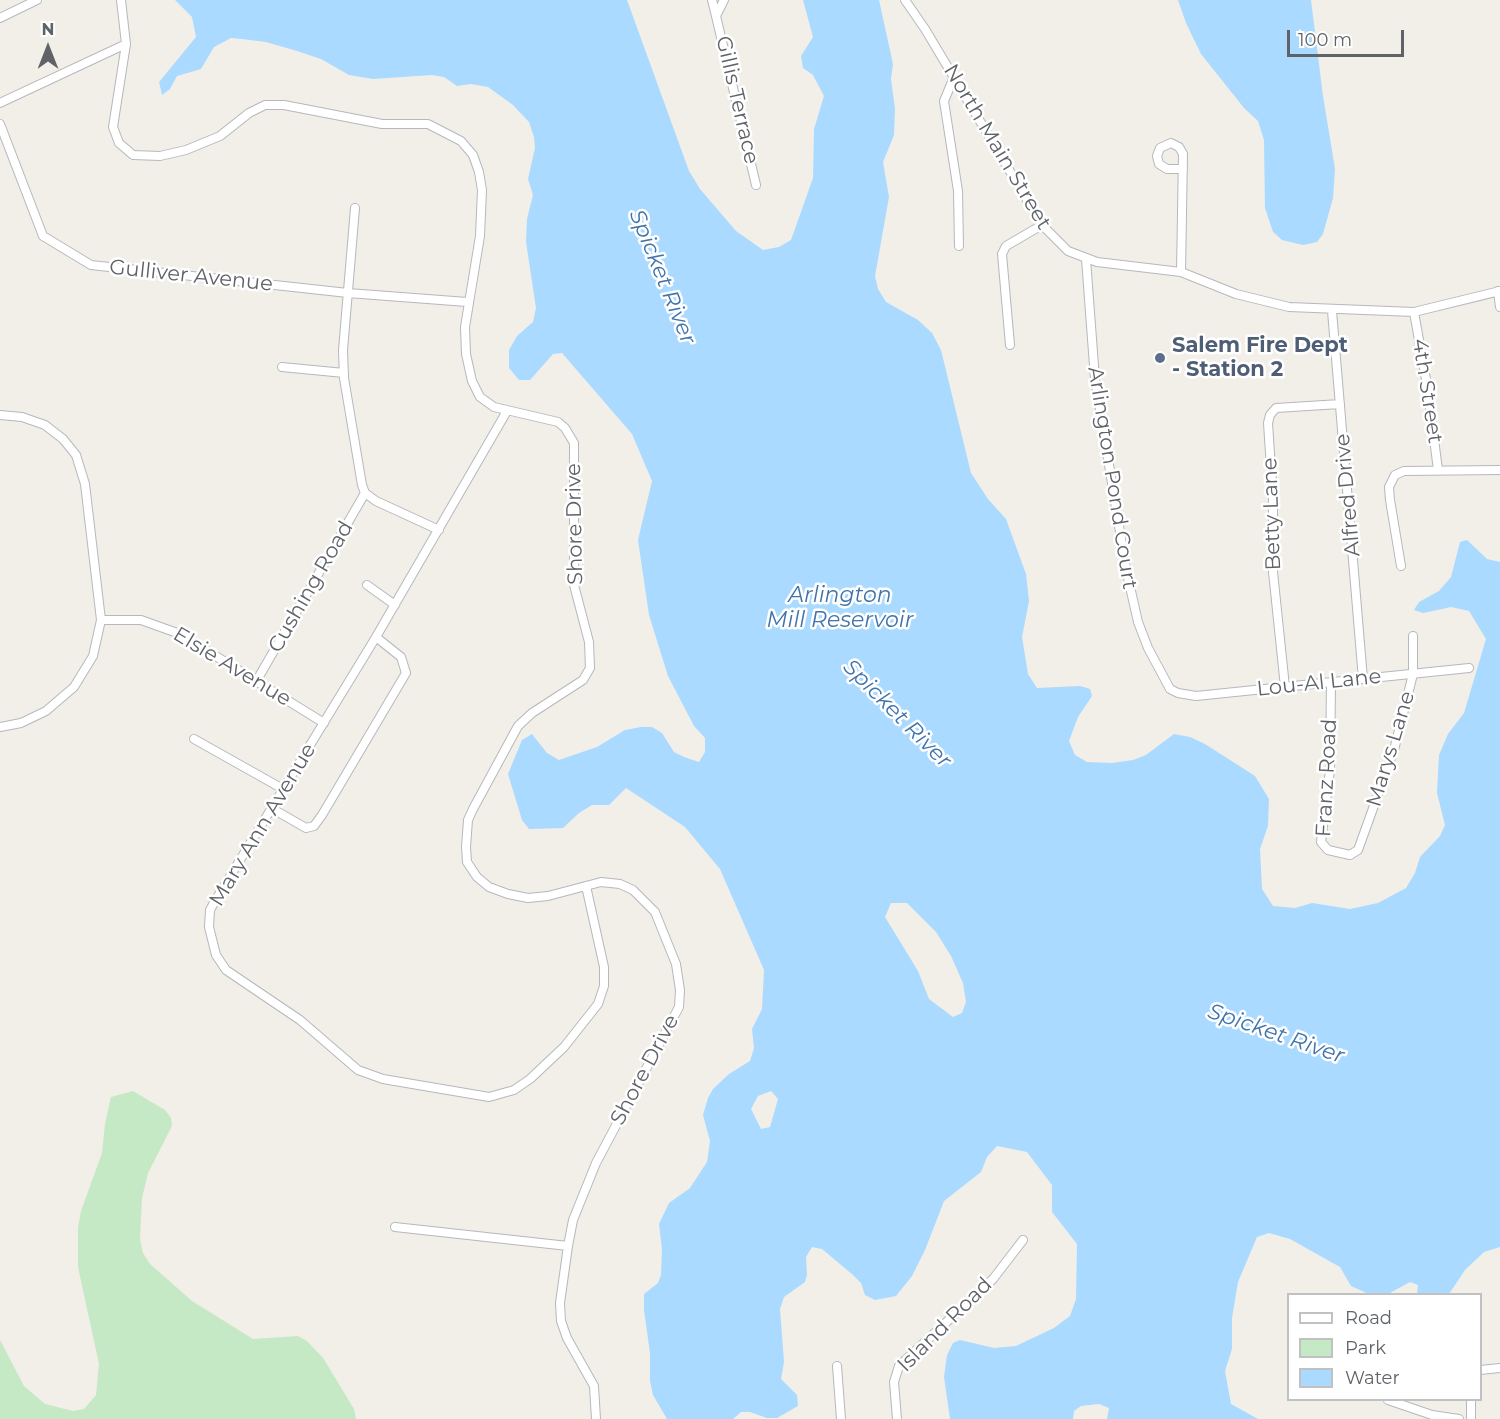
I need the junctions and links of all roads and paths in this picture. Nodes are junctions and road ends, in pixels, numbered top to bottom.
1 (37, 0) edge
2 (121, 0) edge
3 (712, 0) edge
4 (724, 0) edge
5 (905, 0) edge
6 (716, 16) junction
7 (0, 18) edge
8 (126, 44) junction
9 (954, 77) junction
10 (0, 103) edge
11 (0, 124) edge
12 (1183, 169) dead end
13 (756, 184) dead end
14 (355, 208) dead end
15 (1042, 225) junction
16 (959, 246) dead end
17 (1086, 259) junction
18 (1181, 272) junction
19 (1499, 291) edge
20 (348, 293) junction
21 (467, 302) junction
22 (1500, 307) edge
23 (1332, 310) junction
24 (1414, 312) junction
25 (1010, 345) dead end
26 (282, 367) dead end
27 (344, 373) junction
28 (1340, 404) junction
29 (507, 411) junction
30 (0, 415) edge
31 (1438, 470) junction
32 (1500, 470) edge
33 (365, 493) junction
34 (439, 530) junction
35 (1401, 566) dead end
36 (367, 585) dead end
37 (395, 605) junction
38 (100, 620) junction
39 (1413, 636) dead end
40 (376, 638) junction
41 (1469, 668) dead end
42 (1413, 674) junction
43 (1363, 679) junction
44 (257, 680) junction
45 (1330, 682) junction
46 (1284, 687) junction
47 (1170, 688) joint
48 (324, 723) junction
49 (0, 727) edge
50 (194, 739) dead end
51 (283, 789) junction
52 (271, 808) junction
53 (1350, 855) joint
54 (586, 886) junction
55 (395, 1227) dead end
56 (1023, 1240) dead end
57 (568, 1246) junction
58 (837, 1366) dead end
59 (1500, 1368) edge
60 (1482, 1370) edge
61 (1391, 1401) edge
62 (1471, 1401) edge
63 (597, 1419) edge
64 (840, 1419) edge
65 (897, 1419) edge
66 (1459, 1419) edge
67 (1471, 1419) edge

1 - 7 street
2 - 8 street, Shore Drive
3 - 6 street, Gillis Terrace
4 - 6 street, Gillis Terrace
5 - 9 street, North Main Street
6 - 13 street, Gillis Terrace
8 - 10 street
8 - 21 street, Shore Drive
9 - 15 street, North Main Street
9 - 16 street
11 - 20 street, Gulliver Avenue
12 - 18 street
14 - 20 street
15 - 17 street, North Main Street
15 - 25 street
17 - 18 street, North Main Street
17 - 47 street, Arlington Pond Court
18 - 23 street, North Main Street
19 - 22 street
19 - 24 street, North Main Street
20 - 21 street, Gulliver Avenue
20 - 27 street
21 - 29 street, Shore Drive
23 - 24 street, North Main Street
23 - 28 street, Alfred Drive
24 - 31 street, 4th Street
26 - 27 street
27 - 33 street
28 - 43 street, Alfred Drive
28 - 46 street, Betty Lane
29 - 34 street, Mary Ann Avenue
29 - 54 street, Shore Drive
30 - 38 street
31 - 32 street
31 - 35 street
33 - 34 street
33 - 44 street, Cushing Road
34 - 37 street, Mary Ann Avenue
36 - 37 street
37 - 40 street, Mary Ann Avenue
38 - 44 street, Elsie Avenue
38 - 49 street
39 - 42 street, Marys Lane
40 - 48 street, Mary Ann Avenue
40 - 52 street
41 - 42 street, Lou-Al Lane
42 - 43 street, Lou-Al Lane
42 - 53 street, Marys Lane
43 - 45 street, Lou-Al Lane
44 - 48 street, Elsie Avenue
45 - 46 street, Lou-Al Lane
45 - 53 street, Franz Road
46 - 47 street, Lou-Al Lane
48 - 51 street, Mary Ann Avenue
50 - 51 street
51 - 52 street, Mary Ann Avenue
52 - 54 street, Mary Ann Avenue
54 - 57 street, Shore Drive
55 - 57 street
56 - 65 street, Island Road
57 - 63 street, Shore Drive
58 - 64 street
59 - 60 street
61 - 66 street
62 - 67 street

